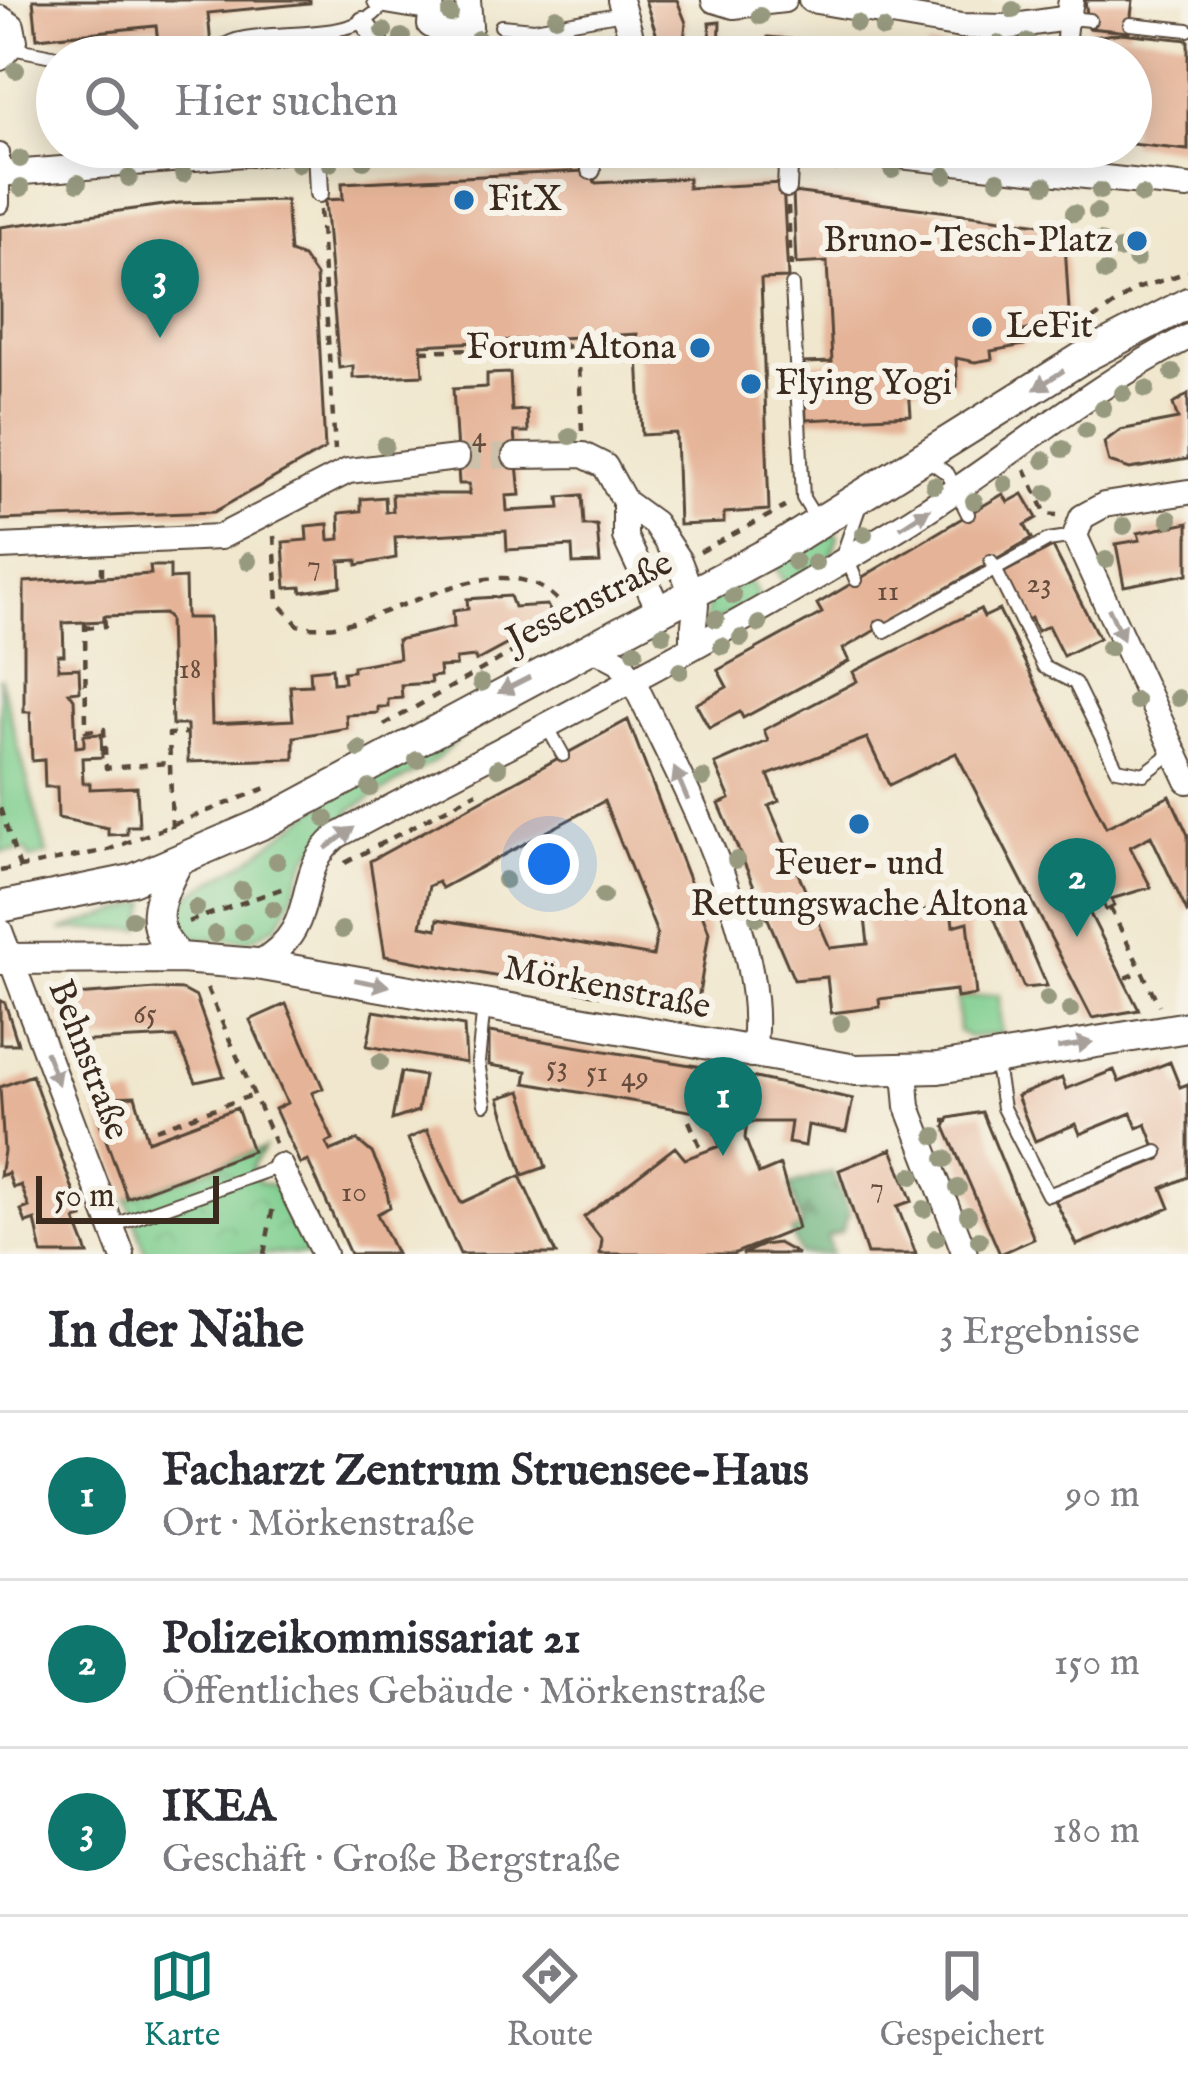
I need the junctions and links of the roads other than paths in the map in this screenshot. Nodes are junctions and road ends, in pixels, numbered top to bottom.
1 (468, 0) edge
2 (714, 0) edge
3 (774, 0) edge
4 (784, 0) edge
5 (811, 0) edge
6 (382, 1) edge
7 (430, 4) edge
8 (1076, 13) edge
9 (0, 18) edge
10 (363, 21) junction
11 (1130, 24) dead end
12 (501, 26) dead end
13 (628, 26) edge
14 (1188, 30) edge
15 (256, 36) edge
16 (374, 36) edge
17 (6, 53) edge
18 (36, 55) edge
19 (0, 153) edge
20 (74, 168) edge
21 (318, 168) edge
22 (788, 168) edge
23 (1091, 168) edge
24 (1, 174) edge
25 (787, 188) road end
26 (1188, 188) edge
27 (319, 193) road end
28 (0, 204) edge
29 (791, 285) road end
30 (1188, 303) edge
31 (1188, 337) edge
32 (515, 456) tunnel mouth
33 (457, 458) tunnel mouth
34 (927, 460) junction
35 (958, 490) junction
36 (1188, 491) edge
37 (862, 499) junction
38 (625, 502) junction
39 (811, 511) junction
40 (968, 514) dead end
41 (1078, 526) junction
42 (0, 547) edge
43 (993, 567) junction
44 (850, 570) junction
45 (693, 593) junction
46 (659, 610) junction
47 (883, 629) dead end
48 (692, 645) junction
49 (590, 646) junction
50 (632, 679) junction
51 (546, 725) junction
52 (1174, 751) junction
53 (563, 755) dead end
54 (1188, 781) edge
55 (176, 864) junction
56 (0, 907) edge
57 (4, 950) edge
58 (188, 959) junction
59 (257, 964) junction
60 (484, 1005) junction
61 (1176, 1029) edge
62 (752, 1055) junction
63 (995, 1058) junction
64 (904, 1071) junction
65 (485, 1104) dead end
66 (1157, 1152) dead end
67 (280, 1166) joint
68 (112, 1226) junction
69 (122, 1254) edge
70 (324, 1254) edge
71 (964, 1254) edge

1 - 7 street
2 - 3 street
3 - 4 street
5 - 8 street
6 - 7 street
6 - 10 lane
9 - 17 street
10 - 15 lane
10 - 16 street
11 - 14 lane
12 - 13 lane
17 - 18 lane
19 - 24 street
20 - 24 street
21 - 27 street
22 - 25 street
23 - 26 street
24 - 28 street
29 - 39 lane
30 -> 34 street, Jessenstraße
31 - 35 street
32 - 38 street
33 - 42 street
34 - 35 lane
34 - 37 street, Jessenstraße
35 - 40 lane
44 -> 35 street
36 - 41 street
37 - 39 street, Jessenstraße
37 - 44 lane
38 - 45 street
38 - 46 street
39 - 45 street, Jessenstraße
41 - 43 lane
41 -> 52 street
43 - 47 lane
43 - 52 lane
44 - 48 street
45 - 46 street, Jessenstraße
45 - 48 street
46 - 49 street, Jessenstraße
48 - 50 street
49 - 50 street
49 -> 55 street, Jessenstraße
50 - 51 street
62 -> 50 street
51 - 53 lane
59 -> 51 street
52 - 54 street
55 - 56 street, Jessenstraße
55 - 58 street
57 - 58 street, Mörkenstraße
57 -> 68 street, Behnstraße
58 - 59 street, Mörkenstraße
59 -> 60 street, Mörkenstraße
60 - 62 street, Mörkenstraße
60 - 65 lane
63 -> 61 street, Mörkenstraße
62 - 64 street, Mörkenstraße
63 - 64 street, Mörkenstraße
63 - 66 lane
64 - 71 street
67 - 68 lane
67 - 70 street
68 - 69 street, Behnstraße

